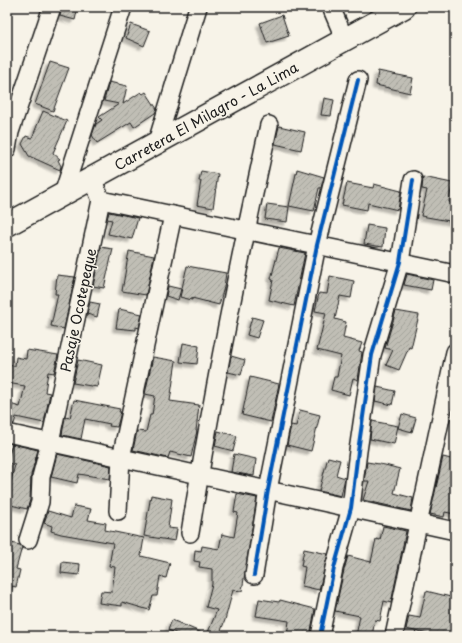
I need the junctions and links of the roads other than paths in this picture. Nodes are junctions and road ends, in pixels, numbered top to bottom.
1 (52, 7) edge
2 (123, 7) edge
3 (198, 7) edge
4 (331, 7) edge
5 (400, 8) edge
6 (345, 40) junction
7 (358, 80) dead end
8 (269, 125) dead end
9 (157, 142) junction
10 (7, 149) edge
11 (92, 178) junction
12 (413, 180) dead end
13 (63, 194) junction
14 (100, 200) junction
15 (173, 215) junction
16 (7, 225) edge
17 (246, 230) junction
18 (317, 245) junction
19 (400, 262) junction
20 (455, 274) edge
21 (455, 352) edge
22 (7, 433) edge
23 (50, 442) junction
24 (121, 458) junction
25 (200, 475) junction
26 (268, 490) junction
27 (351, 508) junction
28 (118, 511) dead end
29 (418, 523) junction
30 (455, 531) edge
31 (190, 533) dead end
32 (28, 540) dead end
33 (254, 575) dead end
34 (320, 636) edge
35 (394, 636) edge

1 - 10 street
2 - 13 street
3 - 9 street
4 - 6 street
5 - 6 main road, Carretera El Milagro - La Lima
6 - 9 main road, Carretera El Milagro - La Lima
7 - 18 street
8 - 17 street
9 - 11 main road, Carretera El Milagro - La Lima
11 - 13 main road, Carretera El Milagro - La Lima
11 - 14 street
12 - 19 street
13 - 16 main road, Carretera El Milagro - La Lima
14 - 15 street
14 - 23 street, Pasaje Ocotepeque
15 - 17 street
15 - 24 street
17 - 18 street
17 - 25 street
18 - 19 street
18 - 26 street
19 - 20 street
19 - 27 street
21 - 29 street
22 - 23 street
23 - 24 street
23 - 32 street, Pasaje Ocotepeque
24 - 25 street
24 - 28 street
25 - 26 street
25 - 31 street
26 - 27 street
26 - 33 street
27 - 29 street
27 - 34 street
29 - 30 street
29 - 35 street

